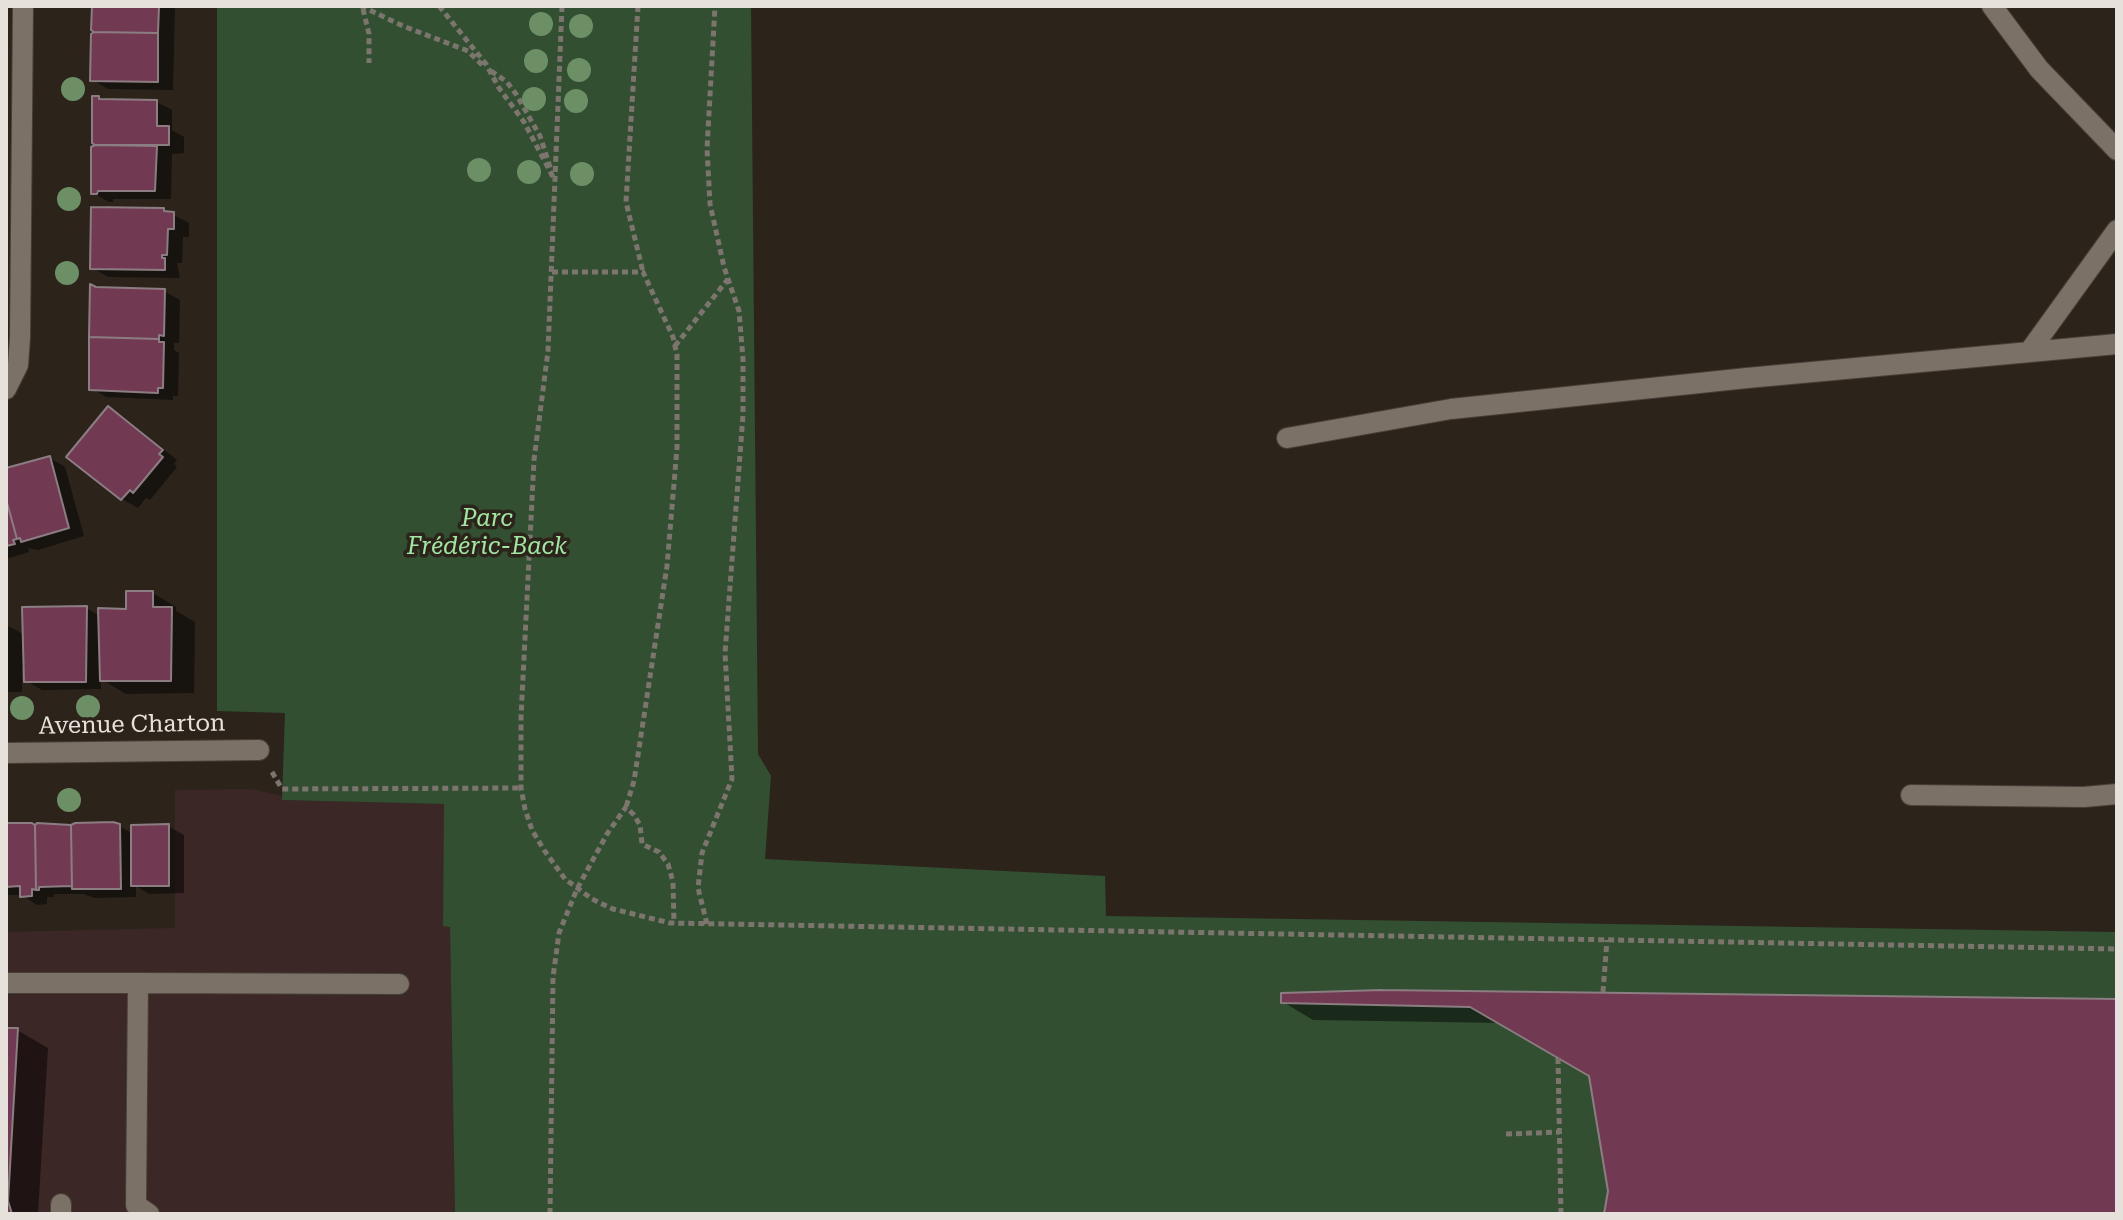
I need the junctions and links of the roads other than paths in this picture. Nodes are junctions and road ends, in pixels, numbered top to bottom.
1 (23, 6) edge
2 (1992, 6) edge
3 (14, 44) edge
4 (2117, 150) edge
5 (2117, 230) edge
6 (2117, 344) edge
7 (2029, 352) junction
8 (7, 388) edge
9 (1287, 438) dead end
10 (259, 750) dead end
11 (6, 753) edge
12 (2117, 794) edge
13 (1911, 795) dead end
14 (6, 983) edge
15 (138, 983) junction
16 (399, 984) dead end
17 (149, 1214) edge

1 - 3 street
2 - 4 street
3 - 8 street
5 - 7 street
6 - 7 street
7 - 9 street
10 - 11 street, Avenue Charton
12 - 13 street
14 - 15 street
15 - 16 street
15 - 17 street

